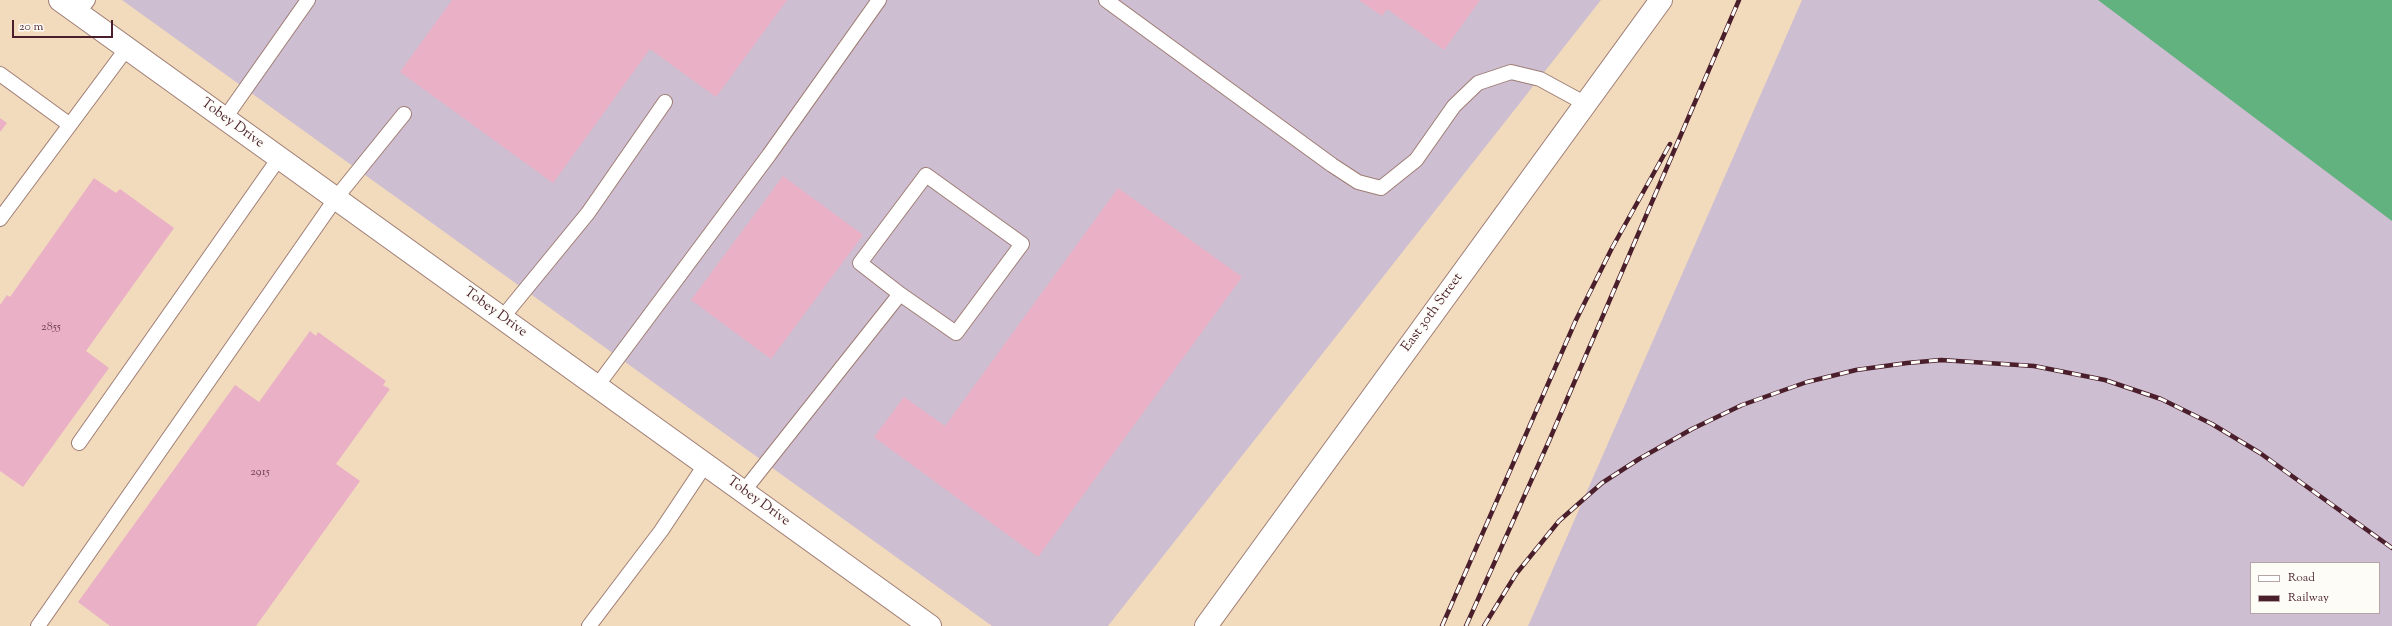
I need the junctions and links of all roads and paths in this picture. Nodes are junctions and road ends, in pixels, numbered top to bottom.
1 (60, 0) edge
2 (308, 0) edge
3 (879, 0) edge
4 (1106, 0) edge
5 (1661, 0) edge
6 (83, 6) edge
7 (127, 48) junction
8 (0, 74) edge
9 (665, 102) dead end
10 (1586, 104) junction
11 (404, 114) dead end
12 (225, 118) junction
13 (70, 125) junction
14 (279, 158) junction
15 (336, 198) junction
16 (0, 219) edge
17 (900, 294) junction
18 (502, 318) junction
19 (597, 386) junction
20 (79, 444) dead end
21 (705, 464) junction
22 (743, 492) junction
23 (38, 626) edge
24 (589, 626) edge
25 (930, 626) edge
26 (1206, 626) edge

1 - 6 street, Tobey Drive
2 - 12 lane
3 - 19 lane
4 - 10 lane
5 - 10 street, East 30th Street
6 - 7 street, Tobey Drive
7 - 12 street, Tobey Drive
7 - 13 lane
8 - 13 lane
9 - 18 lane
10 - 26 street, East 30th Street
11 - 15 lane
12 - 14 street, Tobey Drive
13 - 16 lane
14 - 15 street, Tobey Drive
14 - 20 lane
15 - 18 street, Tobey Drive
15 - 23 lane
17 - 17 lane
17 - 22 lane
18 - 19 street, Tobey Drive
19 - 21 street, Tobey Drive
21 - 22 street, Tobey Drive
21 - 24 lane
22 - 25 street, Tobey Drive

